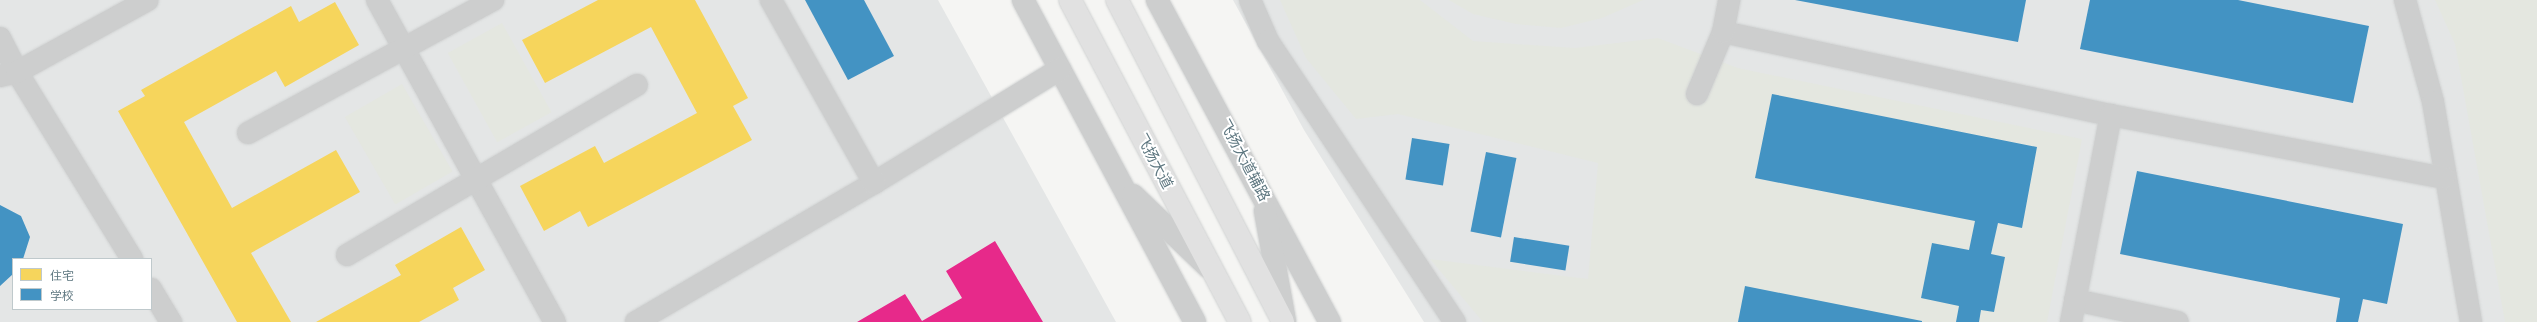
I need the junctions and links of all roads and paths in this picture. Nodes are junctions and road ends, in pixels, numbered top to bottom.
1 (148, 0) edge
2 (377, 0) edge
3 (493, 0) edge
4 (771, 0) edge
5 (1023, 0) edge
6 (1070, 0) edge
7 (1117, 0) edge
8 (1250, 0) edge
9 (1729, 0) edge
10 (2405, 0) edge
11 (1157, 2) edge
12 (1723, 32) junction
13 (0, 38) edge
14 (406, 47) junction
15 (1060, 69) junction
16 (8, 74) edge
17 (637, 85) dead end
18 (1697, 94) dead end
19 (2111, 115) junction
20 (248, 133) dead end
21 (478, 178) junction
22 (2444, 178) junction
23 (1119, 182) junction
24 (874, 183) junction
25 (1260, 189) junction
26 (347, 255) dead end
27 (131, 258) edge
28 (1213, 271) junction
29 (152, 291) edge
30 (2075, 300) junction
31 (171, 322) edge
32 (555, 322) edge
33 (636, 322) edge
34 (1195, 322) edge
35 (1240, 322) edge
36 (1284, 322) edge
37 (1330, 322) edge
38 (1455, 322) edge
39 (2071, 322) edge
40 (2178, 322) edge
41 (2471, 322) edge

1 - 16 street
2 - 14 street
3 - 14 street
4 - 24 street
5 - 15 street
6 - 28 main road, 飞扬大道
7 - 36 main road
8 - 38 street
9 - 12 street
10 - 22 street
11 - 25 street, 飞扬大道辅路
12 - 18 street
12 - 19 street
13 - 16 street
14 - 20 street
14 - 21 street
15 - 23 street
15 - 24 street
16 - 27 street
17 - 21 street
19 - 22 street
19 - 30 street
21 - 26 street
21 - 32 street
22 - 41 street
23 - 28 street
23 - 34 street
24 - 33 street
25 - 36 street
25 - 37 street, 飞扬大道辅路
28 - 35 main road, 飞扬大道
29 - 31 street
30 - 39 street
30 - 40 street

